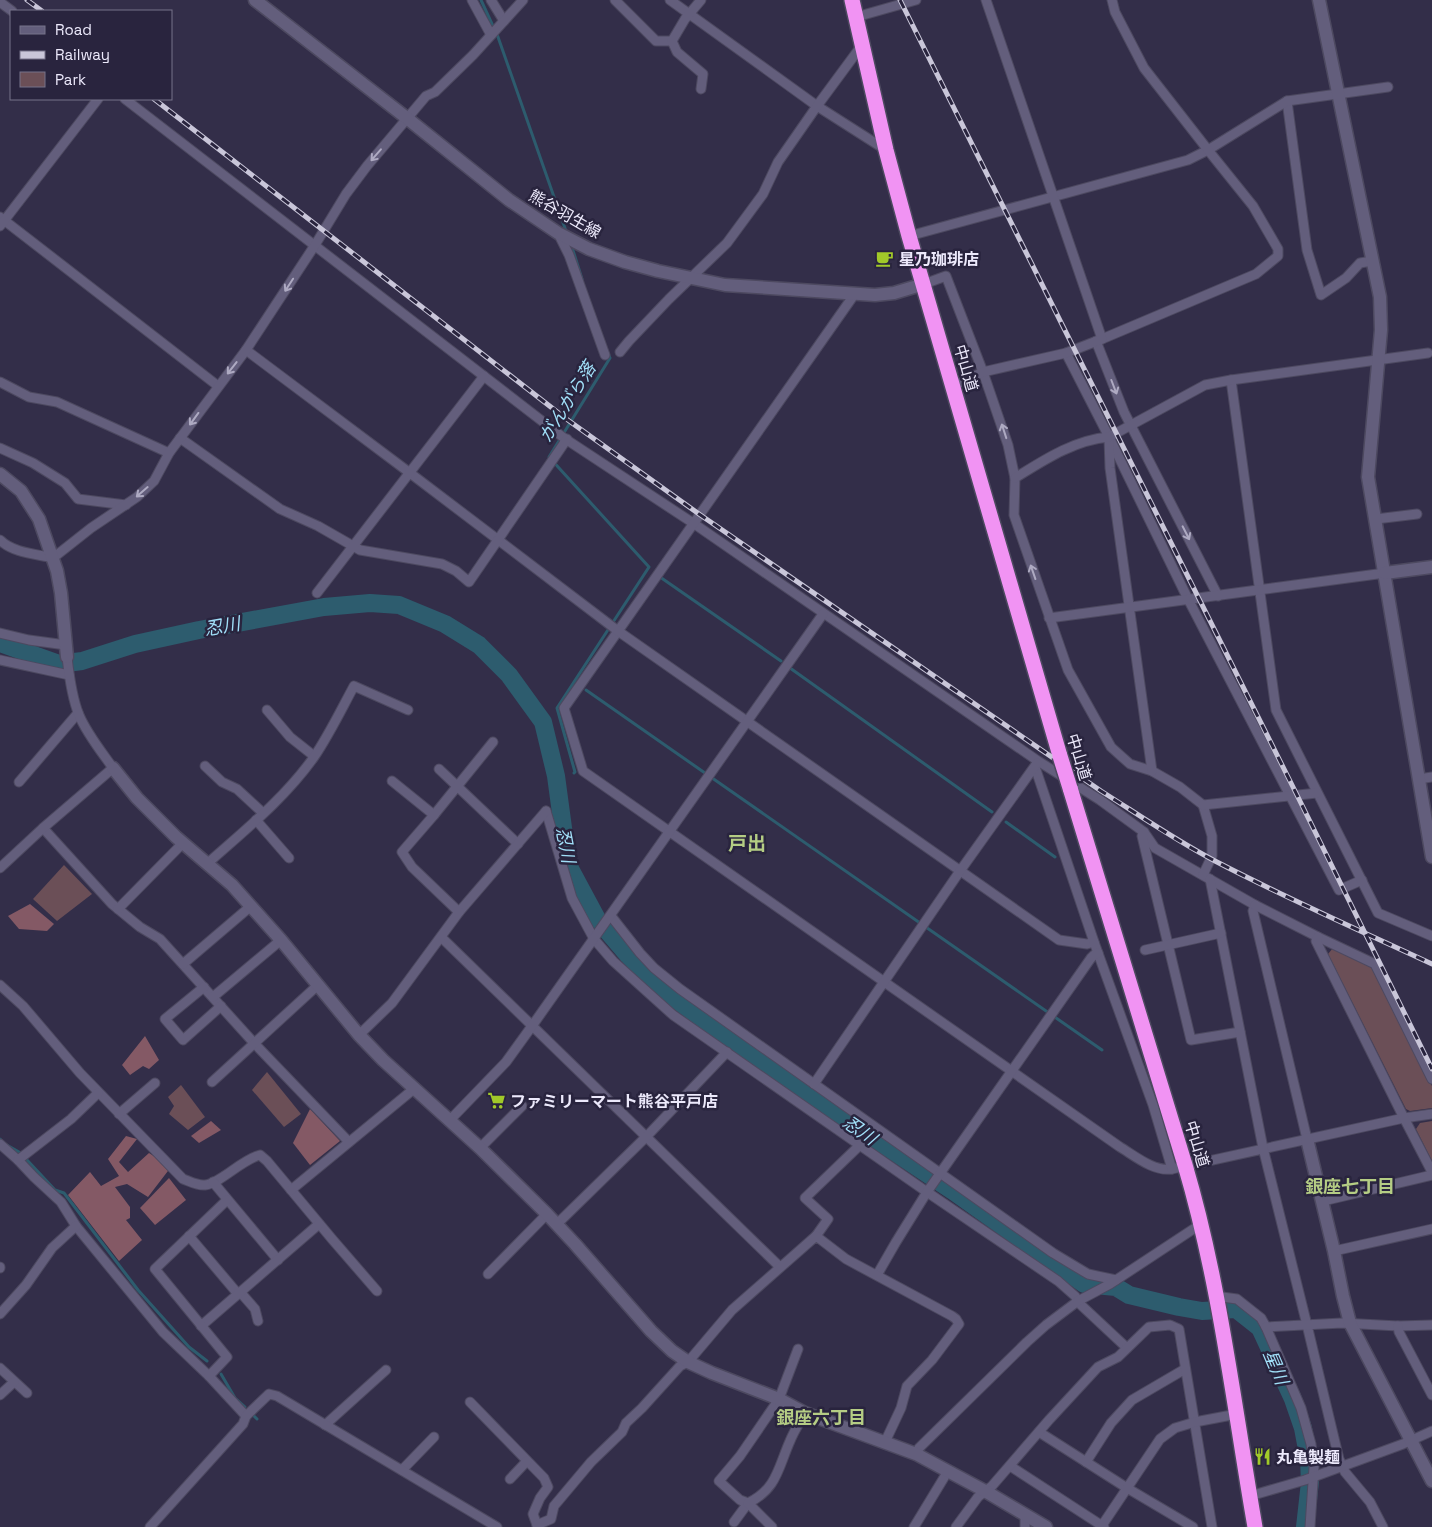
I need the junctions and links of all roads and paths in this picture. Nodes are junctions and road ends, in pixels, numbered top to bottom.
1 (255, 0) edge
2 (472, 0) edge
3 (491, 0) edge
4 (523, 0) edge
5 (615, 0) edge
6 (670, 0) edge
7 (700, 0) edge
8 (852, 0) edge
9 (915, 0) edge
10 (986, 0) edge
11 (1112, 0) edge
12 (1319, 0) edge
13 (0, 2) edge
14 (11, 10) edge
15 (690, 14) junction
16 (856, 17) junction
17 (501, 24) junction
18 (491, 35) junction
19 (672, 41) junction
20 (862, 45) junction
21 (1388, 87) dead end
22 (702, 89) dead end
23 (1337, 94) junction
24 (97, 100) edge
25 (126, 100) edge
26 (1287, 101) junction
27 (817, 106) junction
28 (408, 118) junction
29 (886, 150) junction
30 (1208, 150) junction
31 (1053, 197) junction
32 (2, 221) edge
33 (560, 234) junction
34 (909, 236) junction
35 (315, 245) junction
36 (1372, 261) junction
37 (690, 279) junction
38 (924, 284) junction
39 (854, 295) junction
40 (1099, 340) junction
41 (246, 350) junction
42 (620, 352) dead end
43 (1066, 353) junction
44 (1428, 353) dead end
45 (605, 355) dead end
46 (1379, 359) junction
47 (983, 372) junction
48 (484, 376) junction
49 (1231, 380) junction
50 (0, 383) edge
51 (218, 386) junction
52 (953, 386) junction
53 (1131, 425) junction
54 (564, 437) junction
55 (1109, 437) junction
56 (180, 438) junction
57 (0, 448) edge
58 (169, 453) junction
59 (410, 473) junction
60 (0, 474) edge
61 (1015, 478) junction
62 (126, 505) junction
63 (1416, 514) dead end
64 (1376, 519) junction
65 (693, 523) junction
66 (0, 540) edge
67 (498, 540) junction
68 (354, 546) junction
69 (53, 558) junction
70 (1432, 567) edge
71 (1385, 573) junction
72 (1260, 590) junction
73 (317, 593) dead end
74 (1218, 596) junction
75 (1188, 599) junction
76 (1129, 607) junction
77 (823, 614) junction
78 (1049, 618) junction
79 (617, 630) junction
80 (0, 633) edge
81 (66, 651) junction
82 (0, 660) edge
83 (69, 673) junction
84 (267, 710) dead end
85 (408, 710) dead end
86 (78, 713) junction
87 (746, 721) junction
88 (493, 742) dead end
89 (314, 756) junction
90 (1036, 764) junction
91 (205, 766) dead end
92 (113, 768) junction
93 (439, 769) dead end
94 (1152, 772) junction
95 (1432, 777) edge
96 (1419, 779) junction
97 (392, 780) dead end
98 (19, 782) dead end
99 (457, 786) junction
100 (1317, 793) junction
101 (1290, 796) junction
102 (1203, 805) junction
103 (263, 813) junction
104 (434, 815) junction
105 (256, 820) junction
106 (44, 828) junction
107 (669, 831) junction
108 (1144, 832) junction
109 (183, 843) junction
110 (518, 844) junction
111 (1432, 857) edge
112 (289, 858) dead end
113 (208, 863) junction
114 (0, 868) edge
115 (960, 871) junction
116 (1207, 877) junction
117 (1362, 880) junction
118 (1254, 905) junction
119 (250, 906) junction
120 (118, 909) junction
121 (460, 912) junction
122 (610, 918) junction
123 (1221, 933) junction
124 (1432, 936) edge
125 (596, 937) junction
126 (1318, 937) junction
127 (442, 938) junction
128 (281, 940) junction
129 (1094, 942) junction
130 (1168, 945) junction
131 (1145, 950) dead end
132 (1098, 953) junction
133 (183, 964) junction
134 (884, 982) junction
135 (318, 985) junction
136 (0, 986) edge
137 (204, 987) junction
138 (213, 998) junction
139 (221, 1006) junction
140 (532, 1026) junction
141 (1240, 1032) junction
142 (359, 1035) junction
143 (254, 1043) junction
144 (727, 1052) junction
145 (1012, 1071) junction
146 (1432, 1079) edge
147 (212, 1082) dead end
148 (155, 1083) dead end
149 (814, 1084) junction
150 (415, 1088) junction
151 (98, 1093) junction
152 (522, 1106) dead end
153 (119, 1114) junction
154 (1432, 1114) edge
155 (1404, 1118) junction
156 (450, 1120) junction
157 (647, 1136) junction
158 (1307, 1139) junction
159 (349, 1142) junction
160 (0, 1144) edge
161 (860, 1146) junction
162 (480, 1148) junction
163 (1263, 1148) junction
164 (18, 1160) junction
165 (1179, 1167) junction
166 (941, 1173) junction
167 (1432, 1174) edge
168 (213, 1182) junction
169 (291, 1190) junction
170 (929, 1190) junction
171 (227, 1200) junction
172 (1323, 1202) junction
173 (547, 1214) junction
174 (319, 1224) junction
175 (557, 1224) junction
176 (1201, 1224) junction
177 (76, 1226) junction
178 (1432, 1229) edge
179 (189, 1236) junction
180 (816, 1236) junction
181 (1334, 1251) junction
182 (278, 1260) junction
183 (780, 1267) junction
184 (488, 1274) dead end
185 (877, 1274) junction
186 (1113, 1282) junction
187 (377, 1291) dead end
188 (1215, 1293) junction
189 (239, 1294) junction
190 (1078, 1302) junction
191 (0, 1314) edge
192 (258, 1321) dead end
193 (1350, 1323) junction
194 (1307, 1324) junction
195 (1432, 1324) edge
196 (201, 1326) junction
197 (1398, 1326) junction
198 (1266, 1327) junction
199 (1127, 1348) junction
200 (798, 1349) dead end
201 (688, 1362) junction
202 (0, 1368) edge
203 (386, 1370) dead end
204 (1185, 1370) junction
205 (209, 1376) junction
206 (14, 1382) junction
207 (27, 1393) dead end
208 (0, 1395) edge
209 (1432, 1396) edge
210 (779, 1399) junction
211 (470, 1402) dead end
212 (805, 1413) junction
213 (1237, 1414) junction
214 (246, 1416) junction
215 (1195, 1422) junction
216 (325, 1425) junction
217 (1432, 1431) edge
218 (1038, 1432) junction
219 (434, 1437) dead end
220 (885, 1442) junction
221 (1411, 1442) junction
222 (916, 1454) junction
223 (527, 1460) junction
224 (1086, 1462) junction
225 (1010, 1466) junction
226 (1341, 1466) junction
227 (402, 1470) junction
228 (948, 1471) junction
229 (1310, 1478) junction
230 (510, 1479) dead end
231 (1432, 1481) edge
232 (1128, 1488) junction
233 (985, 1491) junction
234 (1250, 1496) junction
235 (748, 1503) junction
236 (1026, 1521) edge
237 (734, 1522) dead end
238 (538, 1526) edge
239 (150, 1527) edge
240 (497, 1527) edge
241 (772, 1527) edge
242 (914, 1527) edge
243 (956, 1527) edge
244 (1046, 1527) edge
245 (1103, 1527) edge
246 (1193, 1527) edge
247 (1212, 1527) edge
248 (1255, 1527) edge
249 (1310, 1527) edge
250 (1383, 1527) edge

1 - 28 street, 熊谷羽生線
2 - 18 street
3 - 17 street
4 - 17 street
5 - 19 street
6 - 15 street
7 - 15 street
8 - 16 highway, 中山道
9 - 16 street
10 - 31 street
11 - 30 street
12 - 23 street
13 - 14 street
15 - 19 street
15 - 27 street
16 - 20 highway, 中山道
17 - 18 street
18 - 28 street
19 - 22 street
20 - 27 street
20 - 29 highway, 中山道
21 - 23 street
23 - 26 street
23 - 36 street
24 - 32 street
25 - 35 street
26 - 30 street
26 - 36 street
27 - 29 street
27 - 37 street
28 - 33 street, 熊谷羽生線
28 -> 35 street
29 - 34 highway, 中山道
30 - 31 street
30 - 40 street
31 - 34 street
31 - 40 street
32 - 51 street
33 - 37 street, 熊谷羽生線
33 - 45 street
34 - 38 highway, 中山道
35 -> 41 street
35 - 48 street
36 - 46 street
37 - 39 street, 熊谷羽生線
37 - 42 street
38 - 39 street, 熊谷羽生線
38 - 47 street
38 - 52 highway, 中山道
39 - 65 street
40 - 43 street
40 -> 53 street
41 -> 51 street
41 - 59 street
43 - 47 street
43 - 55 street
44 - 46 street
46 - 49 street
46 - 64 street
47 - 52 street
61 -> 47 street
48 - 54 street
48 - 59 street
49 - 53 street
49 - 72 street
50 - 58 street
51 -> 56 street
52 - 165 highway, 中山道, bridge
53 - 55 street
53 -> 74 street
54 - 65 street
54 - 67 street
55 - 61 street
55 - 75 street
55 - 76 street
56 - 58 street
56 - 68 street
57 - 62 street
58 -> 62 street
59 - 67 street
59 - 68 street
60 - 69 street
78 -> 61 street
62 - 69 street
63 - 64 street
64 - 71 street
65 - 77 street
65 - 79 street
66 - 69 street
67 - 68 street
67 - 79 street
68 - 73 street
69 - 81 street
70 - 71 street
71 - 72 street
71 - 96 street
72 - 74 street
72 - 100 street
74 - 75 street
75 - 76 street
75 - 101 street
76 - 78 street
76 - 94 street
77 - 87 street
77 - 90 street
78 - 94 street
79 - 87 street
79 - 107 street
80 - 81 street
81 - 83 street
82 - 83 street
83 - 86 street
84 - 89 street
85 - 89 street
86 - 92 street
86 - 98 street
87 - 107 street
87 - 115 street
88 - 99 street
89 - 103 street
90 - 108 street
90 - 115 street
90 - 129 street
91 - 103 street
92 - 106 street
92 - 109 street
93 - 99 street
94 - 102 street
95 - 96 street
96 - 111 street
97 - 104 street
99 - 104 street
99 - 110 street
100 - 101 street
100 - 117 street
101 - 102 street
101 - 117 street
102 - 116 street
103 - 105 street
104 - 121 street
105 - 112 street
105 - 113 street
106 - 114 street
106 - 120 street
107 - 122 street
107 - 134 street
108 - 116 street
108 - 130 street
109 - 113 street
109 - 120 street
110 - 121 street
110 - 125 street
113 - 119 street
115 - 129 street
115 - 134 street
116 - 118 street
116 - 123 street
117 - 124 street
118 - 126 street
118 - 158 street
119 - 128 street
119 - 133 street
120 - 133 street
121 - 127 street
122 - 125 street
122 - 149 street
123 - 130 street
123 - 141 street
125 - 140 street
125 - 144 street
126 - 146 street
126 - 155 street
127 - 140 street
127 - 142 street
128 - 135 street
128 - 138 street
129 - 132 street
130 - 131 street
130 - 141 street
132 - 145 street
132 - 165 street
133 - 137 street
134 - 145 street
134 - 149 street
135 - 142 street
135 - 143 street
136 - 151 street
137 - 138 street
137 - 139 street
138 - 139 street
139 - 143 street
140 - 156 street
140 - 157 street
141 - 163 street
142 - 150 street
143 - 147 street
143 - 159 street
144 - 157 street
144 - 161 street
145 - 165 street
145 - 166 street
148 - 153 street
149 - 166 street
150 - 156 street
150 - 159 street
151 - 153 street
151 - 164 street
152 - 162 street
153 - 168 street
154 - 155 street
155 - 158 street
155 - 167 street
156 - 162 street
157 - 175 street
157 - 183 street
158 - 163 street
158 - 172 street
159 - 169 street
160 - 164 street
161 - 170 street
161 - 180 street
162 - 173 street
163 - 165 street
163 - 194 street
164 - 177 street
165 - 176 highway, 中山道
166 - 170 street
166 - 186 street
167 - 172 street
168 - 169 street
168 - 171 street
169 - 174 street
170 - 185 street
170 - 190 street
171 - 179 street
171 - 182 street
172 - 181 street
173 - 175 street
173 - 184 street
174 - 182 street
174 - 187 street
175 - 201 street
176 - 186 street
176 - 188 highway, 中山道
177 - 191 street
177 - 205 street
178 - 181 street
179 - 189 street
179 - 196 street
180 - 183 street
180 - 185 street
181 - 193 street
182 - 189 street
183 - 201 street
185 - 220 street
186 - 190 street
188 - 198 street
188 - 213 highway, 中山道
189 - 192 street
189 - 196 street
190 - 199 street
190 - 222 street
193 - 194 street
193 - 197 street
193 - 221 street
194 - 198 street
194 - 226 street
195 - 197 street
196 - 205 street
197 - 209 street
198 - 229 street
199 - 204 street
199 - 218 street
200 - 210 street
201 - 210 street
201 - 238 street
202 - 206 street
203 - 216 street
204 - 215 street
204 - 224 street
205 - 214 street
206 - 207 street
206 - 208 street
210 - 212 street
210 - 235 street
211 - 223 street
212 - 220 street
212 - 235 street
213 - 215 street
213 - 234 highway, 中山道
214 - 216 street
214 - 239 street
215 - 232 street
215 - 247 street
216 - 227 street
217 - 221 street
218 - 224 street
218 - 225 street
219 - 227 street
220 - 222 street
221 - 226 street
221 - 231 street
222 - 228 street
223 - 230 street
223 - 238 street
224 - 232 street
225 - 233 street
225 - 245 street
226 - 229 street
226 - 250 street
227 - 240 street
228 - 233 street
228 - 242 street
229 - 234 street
229 - 249 street
232 - 245 street
232 - 246 street
233 - 236 street
233 - 243 street
234 - 248 highway, 中山道
235 - 237 street
235 - 241 street
236 - 244 street

